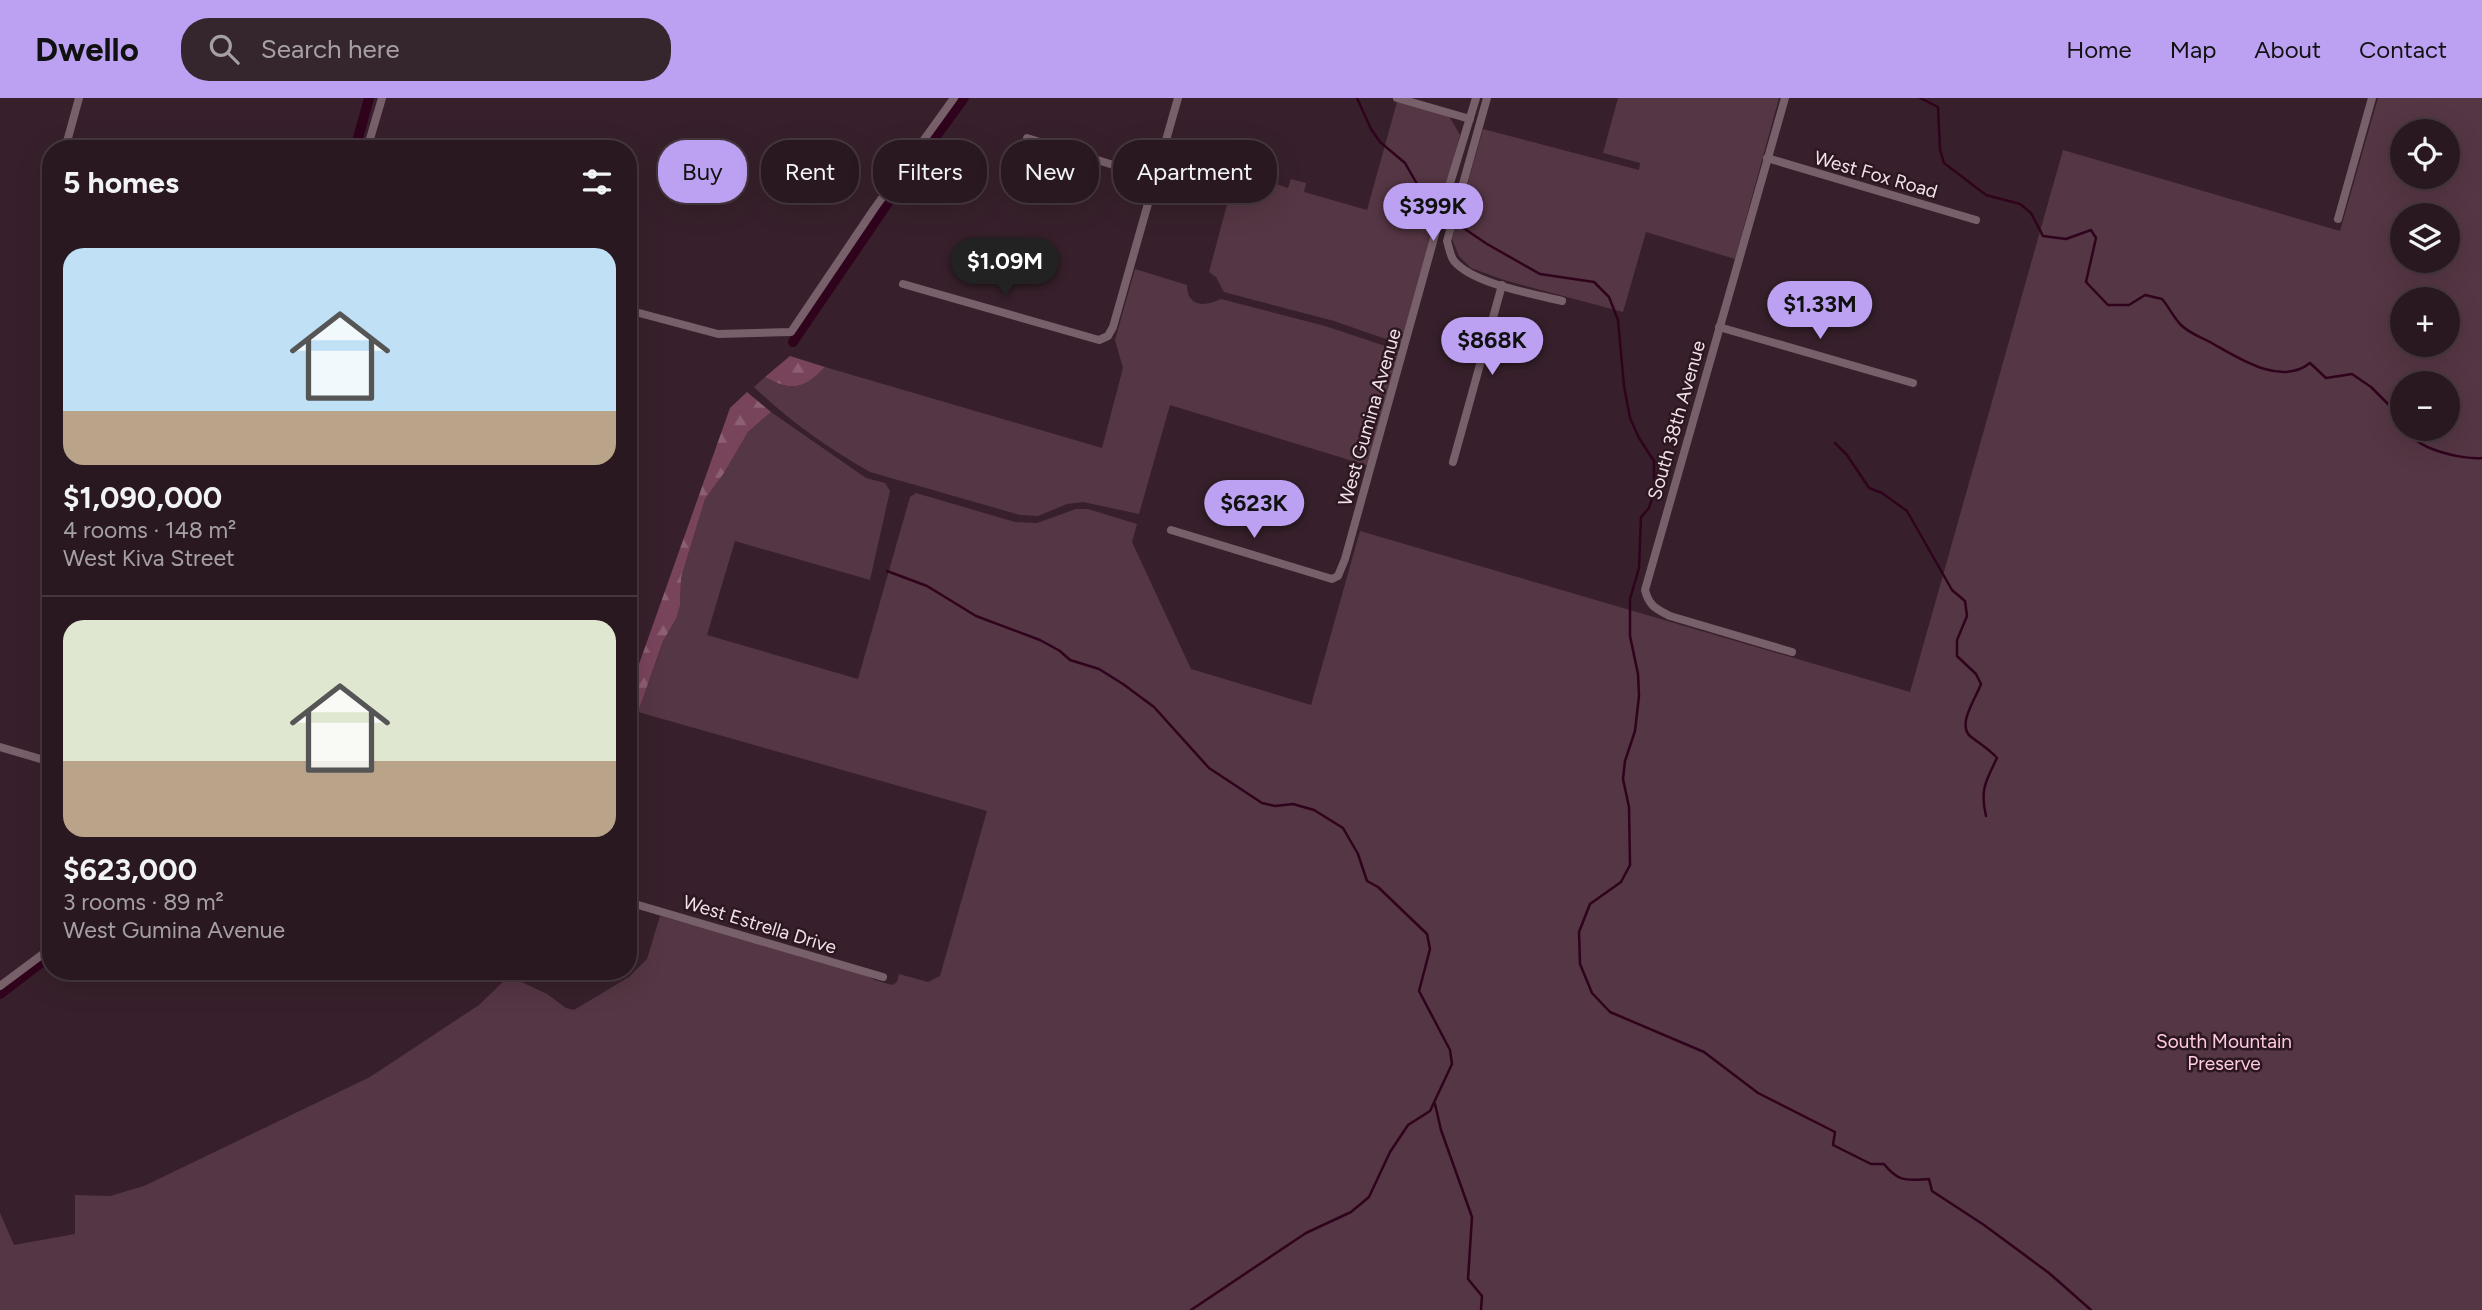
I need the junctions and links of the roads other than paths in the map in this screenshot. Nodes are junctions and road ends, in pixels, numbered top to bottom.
1 (79, 98) edge
2 (382, 98) edge
3 (954, 98) edge
4 (1178, 98) edge
5 (1398, 98) edge
6 (1476, 98) edge
7 (1487, 98) edge
8 (1785, 98) edge
9 (2372, 98) edge
10 (1470, 119) junction
11 (1027, 138) dead end
12 (67, 140) edge
13 (370, 140) edge
14 (1166, 140) edge
15 (1767, 158) junction
16 (1113, 165) edge
17 (1148, 203) edge
18 (2338, 219) dead end
19 (1976, 220) dead end
20 (903, 284) dead end
21 (1502, 285) junction
22 (1562, 301) dead end
23 (637, 312) edge
24 (1719, 327) junction
25 (1913, 383) dead end
26 (1453, 462) dead end
27 (1171, 530) dead end
28 (1793, 652) dead end
29 (0, 747) edge
30 (42, 759) edge
31 (637, 905) edge
32 (42, 955) edge
33 (883, 977) dead end
34 (0, 986) edge

1 - 12 street
2 - 13 street
3 - 23 street
4 - 14 street
5 - 10 street
6 - 10 street, West Gumina Avenue
7 - 21 street
8 - 15 street, South 38th Avenue
9 - 18 street
10 - 27 street, West Gumina Avenue
11 - 16 street
15 - 19 street, West Fox Road
15 - 24 street, South 38th Avenue
17 - 20 street
21 - 22 street
21 - 26 street
24 - 25 street
24 - 28 street, South 38th Avenue
29 - 30 street
31 - 33 street, West Estrella Drive
32 - 34 street

